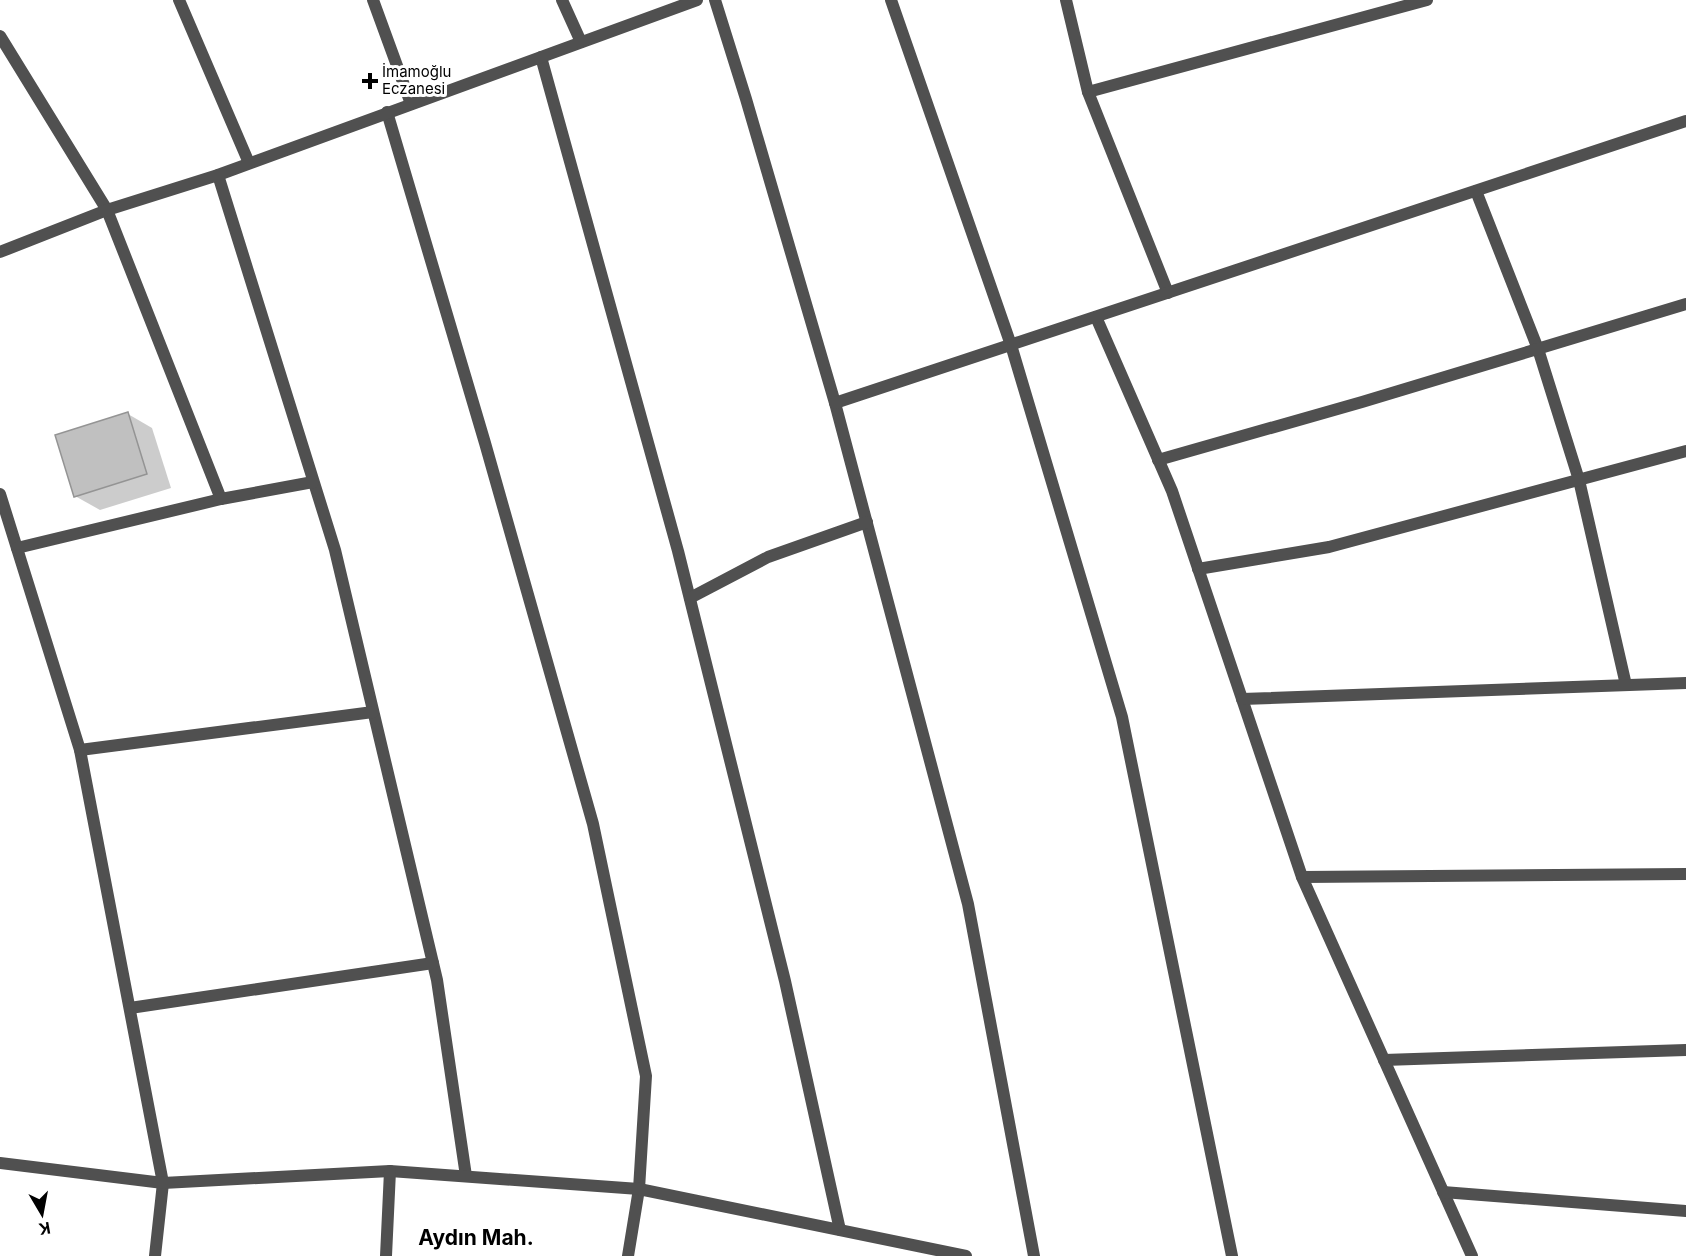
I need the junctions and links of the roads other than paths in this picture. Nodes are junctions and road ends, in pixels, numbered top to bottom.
1 (179, 0) edge
2 (373, 0) edge
3 (562, 0) edge
4 (697, 0) edge
5 (715, 0) edge
6 (891, 0) edge
7 (1066, 0) edge
8 (1427, 0) edge
9 (0, 36) edge
10 (581, 42) junction
11 (541, 57) junction
12 (1088, 92) junction
13 (411, 104) junction
14 (387, 112) junction
15 (1686, 121) edge
16 (249, 163) junction
17 (218, 175) junction
18 (1476, 191) junction
19 (107, 210) junction
20 (0, 252) edge
21 (1168, 293) junction
22 (1686, 304) edge
23 (1096, 317) junction
24 (1011, 345) junction
25 (1538, 349) junction
26 (835, 403) junction
27 (1686, 452) edge
28 (1158, 460) junction
29 (1579, 480) junction
30 (314, 482) junction
31 (0, 494) edge
32 (221, 499) junction
33 (867, 522) junction
34 (17, 548) junction
35 (1198, 569) junction
36 (690, 598) junction
37 (1686, 683) edge
38 (1626, 685) junction
39 (1242, 699) junction
40 (373, 712) junction
41 (80, 750) junction
42 (1686, 874) edge
43 (1302, 877) junction
44 (433, 963) junction
45 (130, 1008) junction
46 (1686, 1050) edge
47 (1384, 1060) junction
48 (0, 1163) edge
49 (390, 1171) junction
50 (466, 1176) junction
51 (163, 1183) junction
52 (639, 1189) junction
53 (1443, 1192) junction
54 (1686, 1211) edge
55 (840, 1230) junction
56 (155, 1256) edge
57 (386, 1256) edge
58 (628, 1256) edge
59 (966, 1256) edge
60 (1034, 1256) edge
61 (1232, 1256) edge
62 (1472, 1256) edge

1 - 16 street
2 - 13 street
3 - 10 street
4 - 10 street
5 - 26 street
6 - 24 street
7 - 12 street
8 - 12 street
9 - 19 street
10 - 11 street
11 - 13 street
11 - 36 street
12 - 21 street
13 - 14 street
14 - 16 street
14 - 52 street
15 - 18 street
16 - 17 street
17 - 19 street
17 - 30 street
18 - 21 street
18 - 25 street
19 - 20 street
19 - 32 street
21 - 23 street
22 - 25 street
23 - 24 street
23 - 28 street
24 - 26 street
24 - 61 street
25 - 28 street
25 - 29 street
26 - 33 street
27 - 29 street
28 - 35 street
29 - 35 street
29 - 38 street
30 - 32 street
30 - 40 street
31 - 34 street
32 - 34 street
33 - 36 street
33 - 60 street
34 - 41 street
35 - 39 street
36 - 55 street
37 - 38 street
38 - 39 street
39 - 43 street
40 - 41 street
40 - 44 street
41 - 45 street
42 - 43 street
43 - 47 street
44 - 45 street
44 - 50 street
45 - 51 street
46 - 47 street
47 - 53 street
48 - 51 street
49 - 50 street
49 - 51 street
49 - 57 street
50 - 52 street
51 - 56 street
52 - 55 street
52 - 58 street
53 - 54 street
53 - 62 street
55 - 59 street

